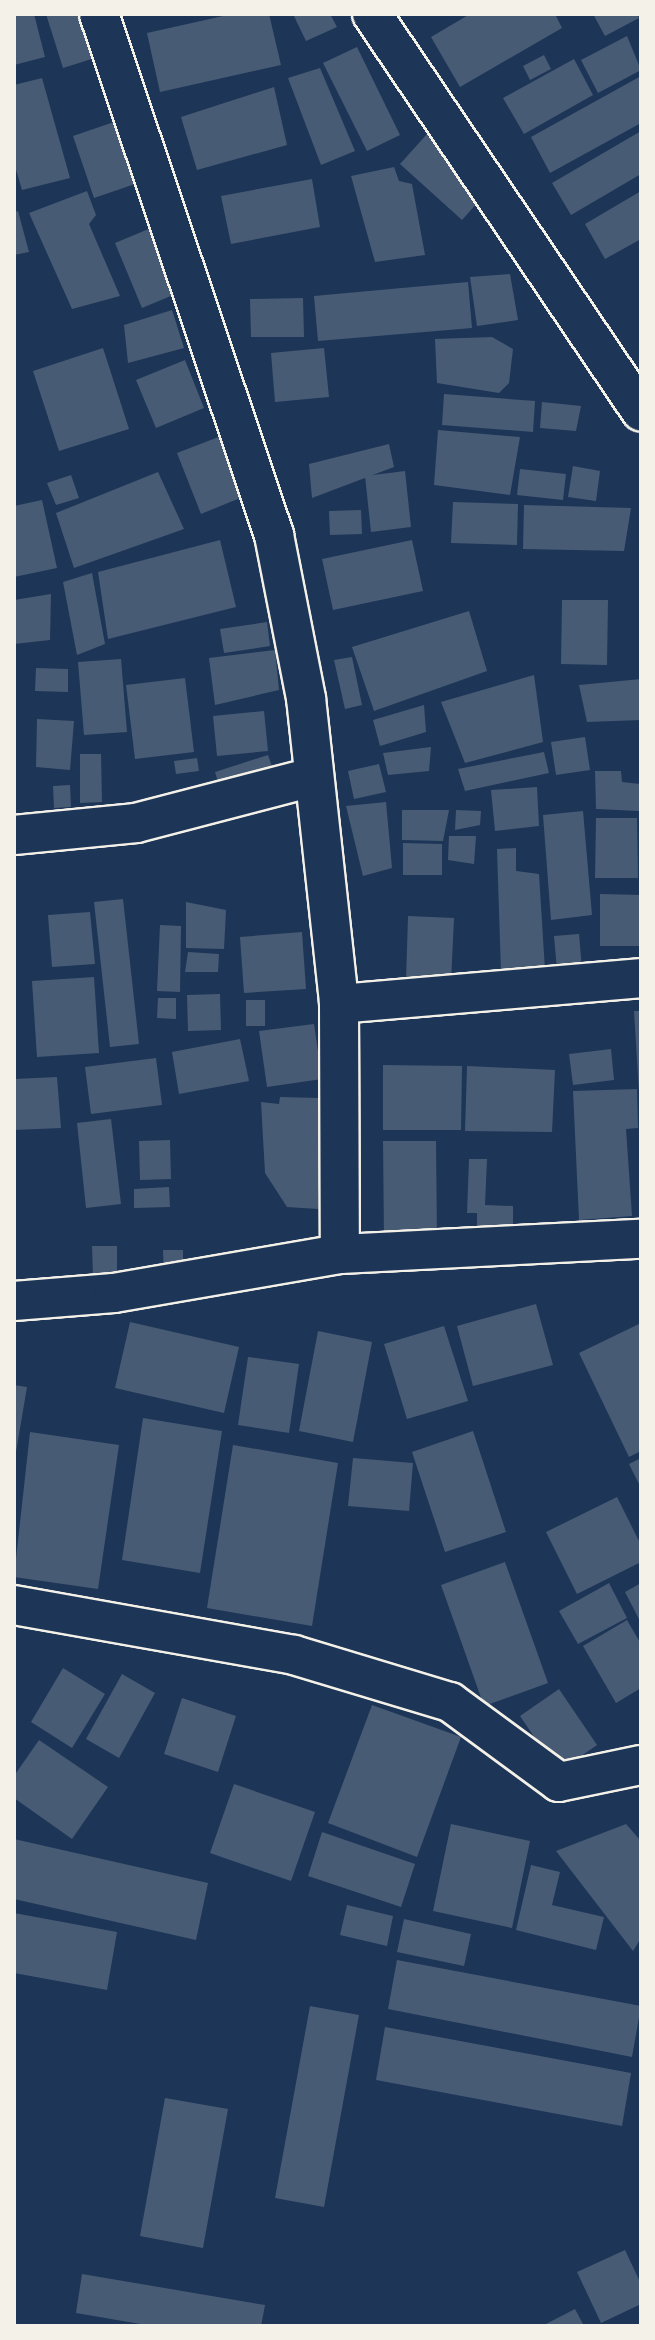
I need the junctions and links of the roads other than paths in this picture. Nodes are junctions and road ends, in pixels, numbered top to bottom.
1 (99, 14) edge
2 (372, 14) edge
3 (641, 411) edge
4 (312, 777) junction
5 (14, 835) edge
6 (641, 978) edge
7 (339, 1004) junction
8 (641, 1239) edge
9 (340, 1254) junction
10 (14, 1301) edge
11 (14, 1605) edge
12 (641, 1765) edge

1 - 4 street
2 - 3 street
4 - 5 street
4 - 7 street
6 - 7 street
7 - 9 street
8 - 9 street
9 - 10 street
11 - 12 street

